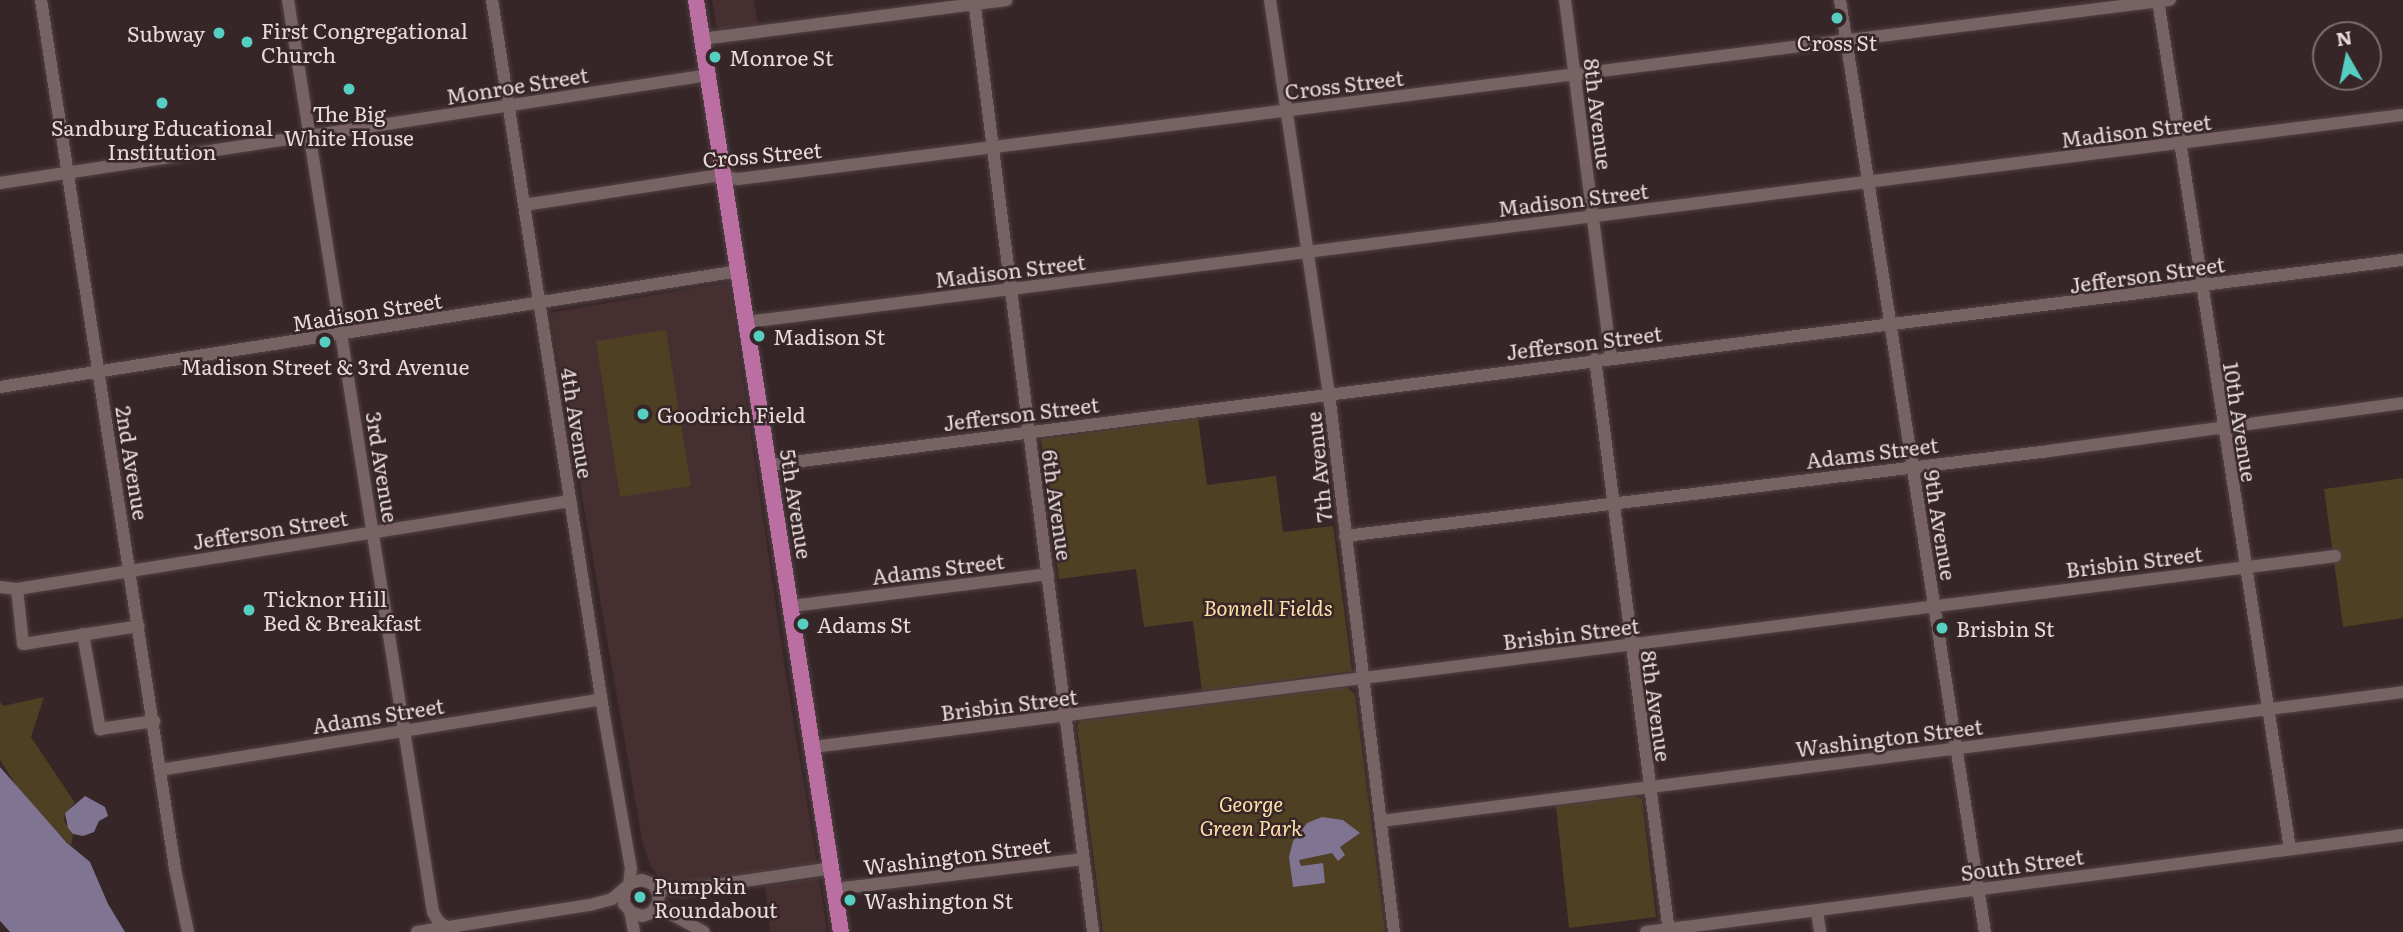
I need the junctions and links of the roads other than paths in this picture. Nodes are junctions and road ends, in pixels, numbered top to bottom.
1 (41, 0) edge
2 (289, 0) edge
3 (492, 0) edge
4 (696, 0) edge
5 (1007, 0) edge
6 (1270, 0) edge
7 (1565, 0) edge
8 (1840, 0) edge
9 (2162, 1) edge
10 (974, 2) edge
11 (702, 39) junction
12 (1846, 42) junction
13 (1574, 74) junction
14 (708, 75) junction
15 (508, 105) junction
16 (1287, 111) junction
17 (2403, 115) edge
18 (310, 135) junction
19 (2179, 145) junction
20 (993, 147) junction
21 (69, 172) junction
22 (724, 177) junction
23 (1868, 182) junction
24 (0, 183) edge
25 (524, 205) junction
26 (1592, 215) junction
27 (1309, 252) junction
28 (2403, 260) edge
29 (739, 271) junction
30 (2200, 286) junction
31 (1011, 289) junction
32 (539, 302) junction
33 (747, 322) junction
34 (1890, 324) junction
35 (342, 335) junction
36 (1611, 357) junction
37 (1595, 359) junction
38 (99, 372) junction
39 (0, 387) edge
40 (1329, 394) junction
41 (2403, 403) edge
42 (2222, 428) junction
43 (1029, 431) junction
44 (770, 465) junction
45 (1912, 466) junction
46 (570, 501) junction
47 (1614, 503) junction
48 (373, 532) junction
49 (1345, 536) junction
50 (2335, 556) dead end
51 (2246, 566) junction
52 (131, 572) junction
53 (1048, 574) junction
54 (0, 587) edge
55 (17, 589) junction
56 (792, 606) junction
57 (1934, 606) junction
58 (139, 626) junction
59 (83, 635) junction
60 (1630, 645) junction
61 (1363, 678) junction
62 (2403, 692) edge
63 (601, 699) junction
64 (2270, 710) junction
65 (1066, 716) junction
66 (154, 721) junction
67 (404, 730) junction
68 (813, 747) junction
69 (1957, 748) junction
70 (160, 770) junction
71 (1649, 789) junction
72 (1381, 821) junction
73 (2403, 835) edge
74 (2290, 849) junction
75 (628, 852) junction
76 (1083, 859) junction
77 (832, 868) junction
78 (627, 888) junction
79 (654, 888) junction
80 (835, 889) junction
81 (1978, 889) junction
82 (590, 905) junction
83 (629, 910) junction
84 (1817, 912) junction
85 (648, 914) junction
86 (691, 923) junction
87 (450, 930) edge
88 (1669, 931) edge
89 (188, 932) edge
90 (416, 932) edge
91 (634, 932) edge
92 (641, 932) edge
93 (704, 932) edge
94 (841, 932) edge
95 (1093, 932) edge
96 (1394, 932) edge
97 (1646, 932) edge
98 (1820, 932) edge
99 (1984, 932) edge

1 - 21 street, 2nd Avenue
2 - 18 street, 3rd Avenue
3 - 15 street, 4th Avenue
4 - 11 main road, 5th Avenue
5 - 10 street
6 - 16 street, 7th Avenue
7 - 13 street, 8th Avenue
8 - 12 street, 9th Avenue
9 - 12 street, Cross Street
9 - 19 street, 10th Avenue
10 - 11 street
10 - 20 street, 6th Avenue
11 - 14 main road, 5th Avenue
12 - 13 street, Cross Street
12 - 23 street, 9th Avenue
13 - 16 street, Cross Street
13 - 26 street, 8th Avenue
14 - 15 street, Monroe Street
14 - 22 main road, 5th Avenue
15 - 18 street, Monroe Street
15 - 25 street, 4th Avenue
16 - 20 street, Cross Street
16 - 27 street, 7th Avenue
17 - 19 street, Madison Street
18 - 21 street, Monroe Street
18 - 35 street, 3rd Avenue
19 - 23 street, Madison Street
19 - 30 street, 10th Avenue
20 - 22 street, Cross Street
20 - 31 street, 6th Avenue
21 - 24 street, Monroe Street
21 - 38 street, 2nd Avenue
22 - 25 street, Cross Street
22 - 29 main road, 5th Avenue
23 - 26 street, Madison Street
23 - 34 street, 9th Avenue
25 - 32 street, 4th Avenue
26 - 27 street, Madison Street
26 - 36 street, 8th Avenue
27 - 31 street, Madison Street
27 - 40 street, 7th Avenue
28 - 30 street, Jefferson Street
29 - 32 street, Madison Street
29 - 33 main road, 5th Avenue
30 - 34 street, Jefferson Street
30 - 42 street, 10th Avenue
31 - 33 street, Madison Street
31 - 43 street, 6th Avenue
32 - 35 street, Madison Street
32 - 46 street, 4th Avenue
33 - 44 main road, 5th Avenue
34 - 36 street, Jefferson Street
34 - 45 street, 9th Avenue
35 - 38 street, Madison Street
35 - 48 street, 3rd Avenue
36 - 37 street, Jefferson Street
37 - 40 street, Jefferson Street
37 - 47 street, 8th Avenue
38 - 39 street, Madison Street
38 - 52 street, 2nd Avenue
40 - 43 street, Jefferson Street
40 - 49 street, 7th Avenue
41 - 42 street, Adams Street
42 - 45 street, Adams Street
42 - 51 street, 10th Avenue
43 - 44 street, Jefferson Street
43 - 53 street, 6th Avenue
44 - 56 main road, 5th Avenue
45 - 47 street, Adams Street
45 - 57 street, 9th Avenue
46 - 48 street, Jefferson Street
46 - 63 street, 4th Avenue
47 - 49 street, Adams Street
47 - 60 street, 8th Avenue
48 - 52 street, Jefferson Street
48 - 67 street, 3rd Avenue
49 - 61 street, 7th Avenue
50 - 51 street, Brisbin Street
51 - 57 street, Brisbin Street
51 - 64 street, 10th Avenue
52 - 55 street, Jefferson Street
52 - 58 street, 2nd Avenue
53 - 56 street, Adams Street
53 - 65 street, 6th Avenue
54 - 55 street, Jefferson Street
55 - 59 street
56 - 68 main road, 5th Avenue
57 - 60 street, Brisbin Street
57 - 69 street, 9th Avenue
58 - 59 street
58 - 66 street, 2nd Avenue
59 - 66 street
60 - 61 street, Brisbin Street
60 - 71 street, 8th Avenue
61 - 65 street, Brisbin Street
61 - 72 street, 7th Avenue
62 - 64 street, Washington Street
63 - 67 street, Adams Street
63 - 75 street, 4th Avenue
64 - 69 street, Washington Street
64 - 74 street, 10th Avenue
65 - 68 street, Brisbin Street
65 - 76 street, 6th Avenue
66 - 70 street, 2nd Avenue
67 - 70 street, Adams Street
67 - 87 street, 3rd Avenue
68 - 77 main road, 5th Avenue
69 - 71 street, Washington Street
69 - 81 street, 9th Avenue
70 - 89 street, 2nd Avenue
71 - 72 street, Washington Street
71 - 88 street, 8th Avenue
72 - 96 street, 7th Avenue
73 - 74 street, South Street
74 - 81 street, South Street
75 - 78 street, 4th Avenue
75 - 79 street, 4th Avenue
76 - 80 street, Washington Street
76 - 95 street, 6th Avenue
77 - 79 street
77 - 80 main road, 5th Avenue
78 - 79 street
78 - 82 street
78 - 83 street
79 - 85 street
79 - 86 street, 4th Avenue
80 - 94 main road, 5th Avenue
81 - 84 street, South Street
81 - 99 street, 9th Avenue
82 - 83 street
82 - 87 street
83 - 85 street
83 - 91 street
84 - 88 street, South Street
84 - 98 street
85 - 86 street
85 - 92 street
86 - 93 street
87 - 90 street
88 - 97 street, South Street

